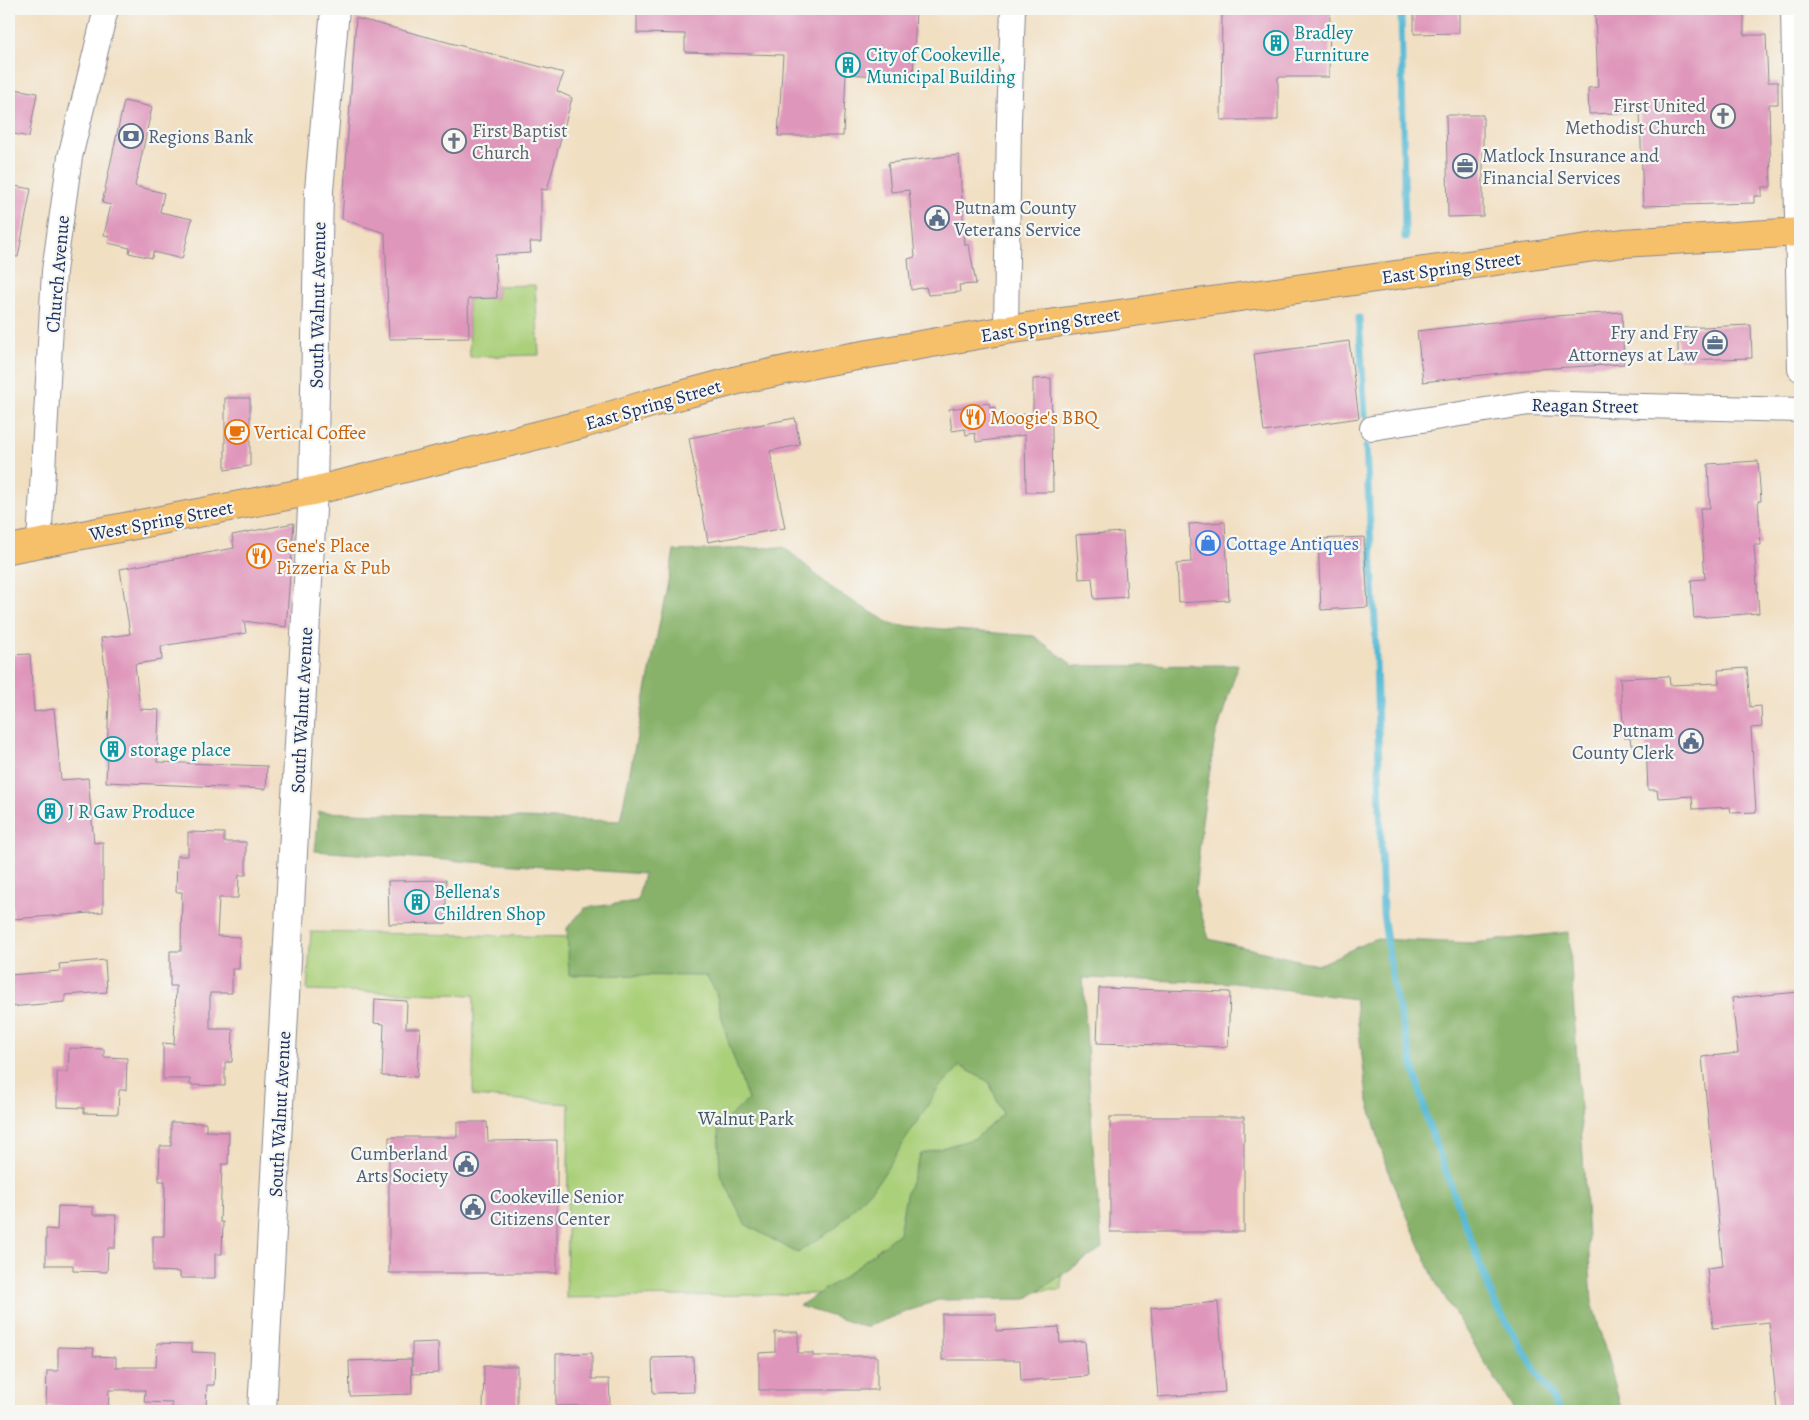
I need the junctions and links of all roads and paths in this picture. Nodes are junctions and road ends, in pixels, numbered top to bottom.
1 (106, 9) edge
2 (335, 9) edge
3 (1013, 9) edge
4 (1793, 9) edge
5 (1799, 232) edge
6 (1006, 330) junction
7 (1800, 369) edge
8 (1800, 410) edge
9 (1372, 428) dead end
10 (313, 491) junction
11 (39, 543) junction
12 (9, 549) edge
13 (262, 1411) edge

1 - 11 street, Church Avenue
2 - 10 street, South Walnut Avenue
3 - 6 street
4 - 5 street
5 - 6 main road, East Spring Street
5 - 7 street
6 - 10 main road, East Spring Street
8 - 9 street, Reagan Street
10 - 11 main road, West Spring Street
10 - 13 street, South Walnut Avenue
11 - 12 main road, West Spring Street

